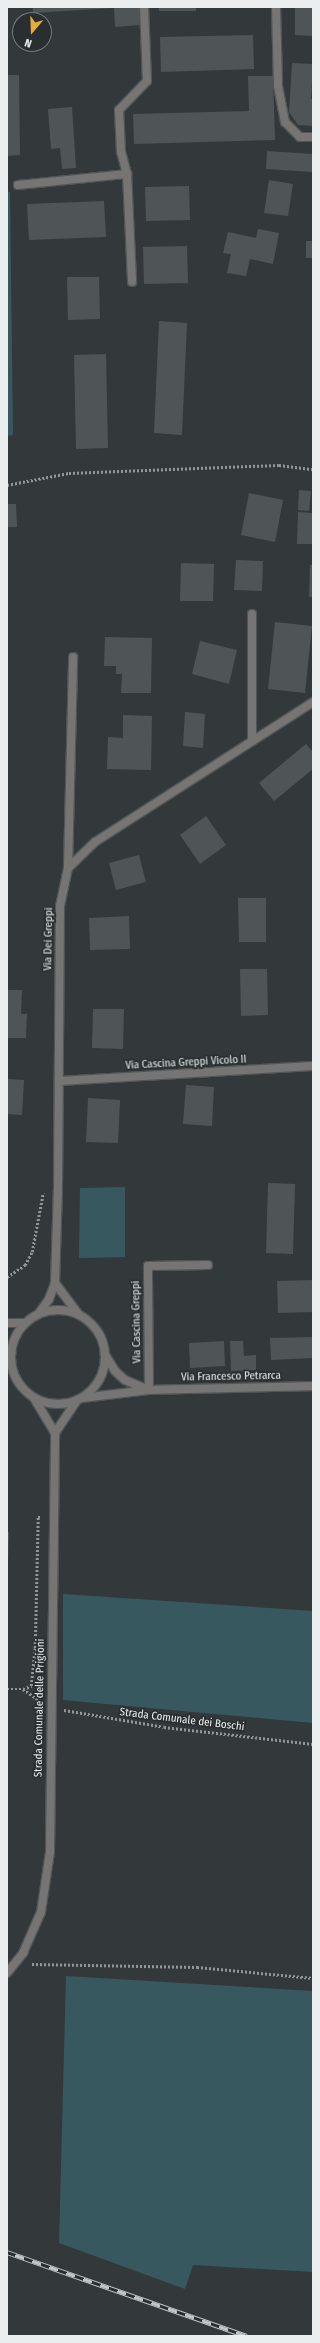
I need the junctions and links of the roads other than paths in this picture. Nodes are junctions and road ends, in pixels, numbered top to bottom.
1 (144, 7) edge
2 (276, 7) edge
3 (313, 137) edge
4 (127, 174) junction
5 (18, 185) dead end
6 (132, 282) dead end
7 (252, 614) dead end
8 (73, 657) dead end
9 (313, 702) edge
10 (252, 741) junction
11 (68, 868) junction
12 (313, 1066) edge
13 (59, 1081) junction
14 (208, 1265) dead end
15 (55, 1283) junction
16 (39, 1314) junction
17 (79, 1314) junction
18 (7, 1323) edge
19 (25, 1323) junction
20 (106, 1356) junction
21 (9, 1363) edge
22 (313, 1386) edge
23 (149, 1390) junction
24 (34, 1398) junction
25 (79, 1399) junction
26 (56, 1433) junction
27 (7, 1973) edge

1 - 4 street
2 - 3 street
4 - 5 street
4 - 6 street
7 - 10 street
8 - 11 street, Via Dei Greppi
9 - 10 street
10 - 11 street
11 - 13 street, Via Dei Greppi
12 - 13 street, Via Cascina Greppi Vicolo II
13 - 15 street, Via Dei Greppi
14 - 23 street, Via Cascina Greppi
15 - 16 street, Via Dei Greppi
15 - 17 street
16 - 17 street
16 - 19 street
17 - 20 street
18 - 19 street
19 - 21 street
20 - 23 street, Via Francesco Petrarca
20 - 25 street
21 - 24 street
22 - 23 street, Via Francesco Petrarca
23 - 25 street, Via Francesco Petrarca
24 - 25 street
24 - 26 street
25 - 26 street
26 - 27 street, Strada Comunale delle Prigioni

